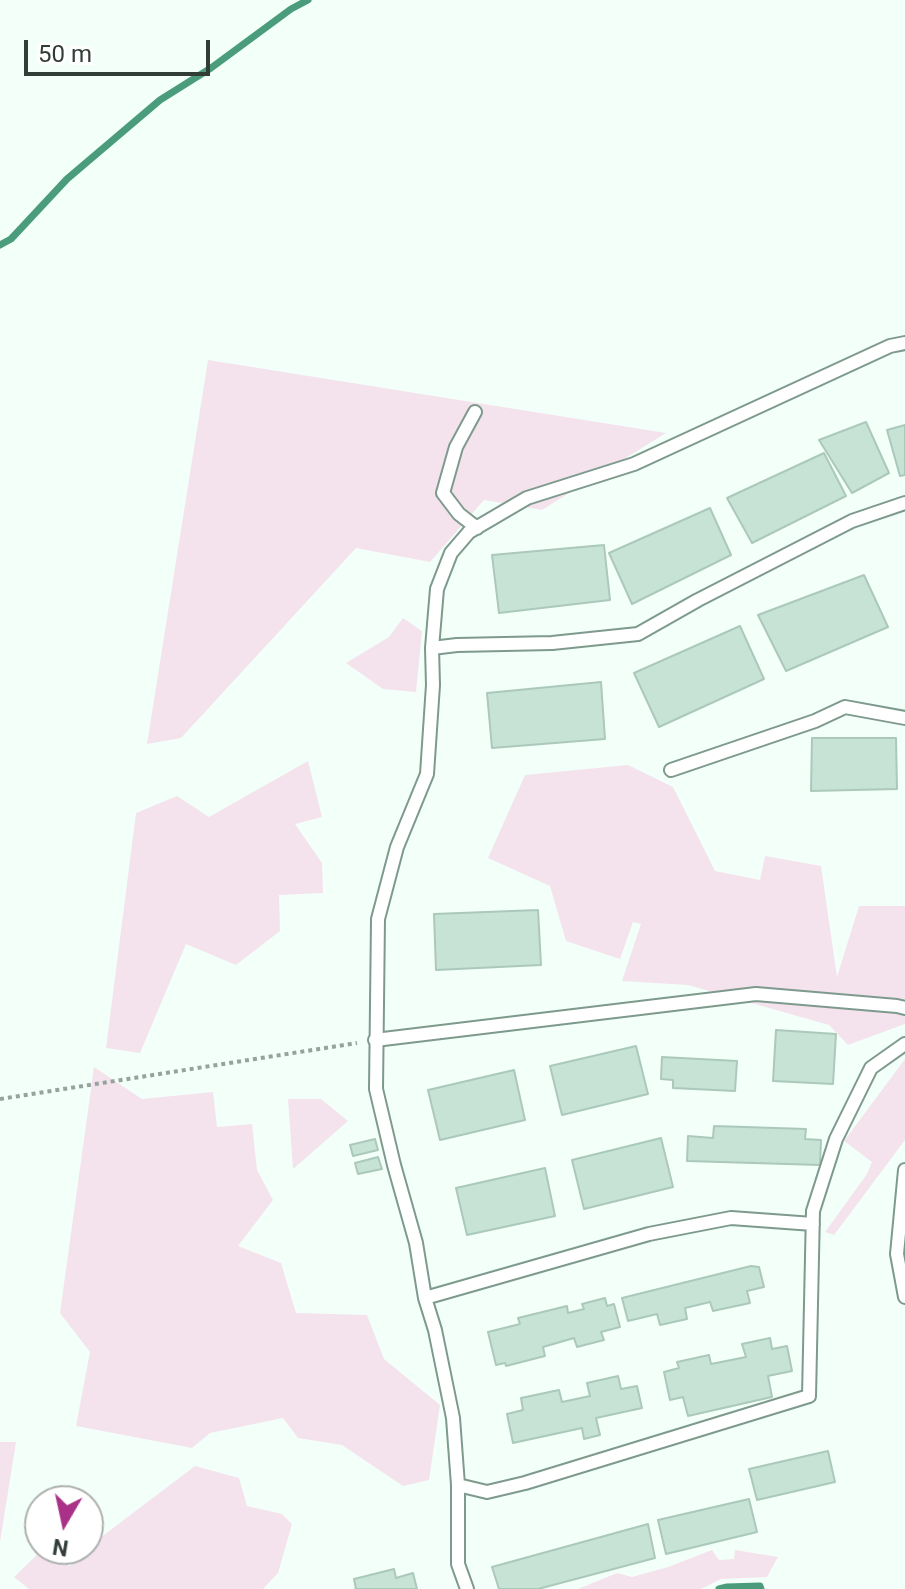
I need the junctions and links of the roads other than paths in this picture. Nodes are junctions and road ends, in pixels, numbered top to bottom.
1 (905, 343) edge
2 (475, 412) dead end
3 (905, 503) edge
4 (477, 528) junction
5 (432, 648) junction
6 (905, 718) edge
7 (671, 770) dead end
8 (905, 1008) edge
9 (375, 1040) junction
10 (905, 1044) edge
11 (905, 1170) edge
12 (813, 1224) junction
13 (905, 1297) edge
14 (425, 1298) junction
15 (458, 1485) junction
16 (467, 1589) edge

1 - 4 lane
2 - 4 lane
3 - 5 lane
4 - 5 lane
5 - 9 lane
6 - 7 lane
8 - 9 lane
9 - 14 lane
10 - 12 lane
11 - 13 lane
12 - 14 lane
12 - 15 lane
14 - 15 lane
15 - 16 lane

